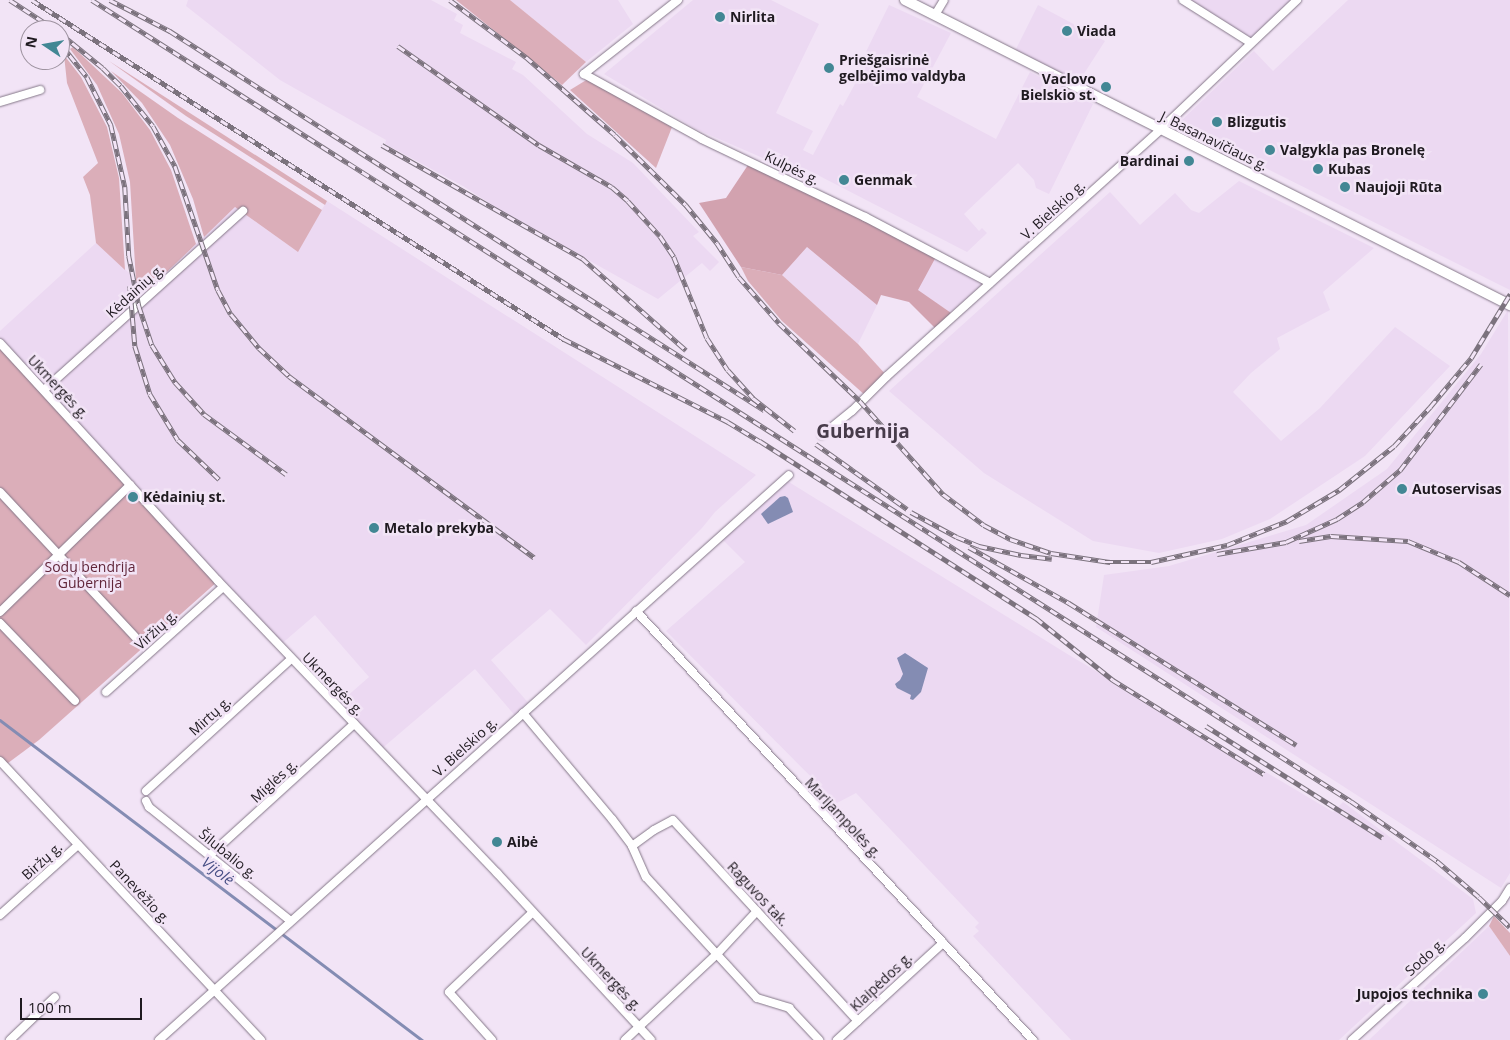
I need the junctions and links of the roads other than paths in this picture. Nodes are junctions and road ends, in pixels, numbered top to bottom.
1 (678, 0) edge
2 (905, 0) edge
3 (944, 0) edge
4 (1183, 0) edge
5 (1297, 0) edge
6 (935, 15) junction
7 (1251, 43) junction
8 (40, 90) dead end
9 (0, 102) edge
10 (1160, 130) junction
11 (243, 211) dead end
12 (990, 283) junction
13 (1510, 305) edge
14 (0, 343) edge
15 (44, 390) junction
16 (822, 434) dead end
17 (789, 475) dead end
18 (130, 485) junction
19 (0, 492) edge
20 (59, 556) junction
21 (223, 587) junction
22 (0, 612) edge
23 (636, 612) junction
24 (0, 623) edge
25 (137, 639) dead end
26 (291, 658) junction
27 (106, 692) dead end
28 (75, 700) dead end
29 (523, 713) junction
30 (354, 724) junction
31 (0, 762) edge
32 (146, 791) dead end
33 (426, 800) junction
34 (147, 804) dead end
35 (78, 845) junction
36 (632, 846) junction
37 (210, 855) junction
38 (1510, 888) edge
39 (757, 912) junction
40 (532, 913) junction
41 (0, 915) edge
42 (290, 920) junction
43 (943, 943) junction
44 (718, 954) junction
45 (214, 990) junction
46 (55, 997) dead end
47 (858, 1021) junction
48 (638, 1026) junction
49 (10, 1040) edge
50 (159, 1040) edge
51 (261, 1040) edge
52 (492, 1040) edge
53 (625, 1040) edge
54 (651, 1040) edge
55 (819, 1040) edge
56 (837, 1040) edge
57 (1033, 1040) edge
58 (1352, 1040) edge

1 - 12 street, Kulpės g.
2 - 6 main road, J. Basanavičiaus g.
3 - 6 street
4 - 7 street
5 - 7 street, V. Bielskio g.
6 - 10 main road, J. Basanavičiaus g.
7 - 10 street, V. Bielskio g.
8 - 9 street
10 - 12 street, V. Bielskio g.
10 - 13 main road, J. Basanavičiaus g.
11 - 15 street, Kėdainių g.
12 - 16 street, V. Bielskio g.
14 - 15 street, Ukmergės g.
15 - 18 street, Ukmergės g.
17 - 23 street, V. Bielskio g.
18 - 20 street
18 - 21 street, Ukmergės g.
19 - 20 street
20 - 22 street
20 - 25 street
21 - 26 street, Ukmergės g.
21 - 27 street, Viržių g.
23 - 29 street, V. Bielskio g.
23 - 43 street, Marijampolės g.
24 - 28 street
26 - 30 street, Ukmergės g.
26 - 32 street, Mirtų g.
29 - 33 street, V. Bielskio g.
29 - 36 street
30 - 33 street, Ukmergės g.
30 - 37 street, Miglės g.
31 - 35 street, Panevėžio g.
33 - 40 street, Ukmergės g.
33 - 42 street, V. Bielskio g.
34 - 37 street, Šilubalio g.
35 - 41 street, Biržų g.
35 - 45 street, Panevėžio g.
36 - 39 street, Raguvos tak.
36 - 44 street
37 - 42 street, Šilubalio g.
38 - 58 street, Sodo g.
39 - 44 street
39 - 47 street, Raguvos tak.
40 - 48 street, Ukmergės g.
40 - 52 street
42 - 45 street, V. Bielskio g.
43 - 47 street, Klaipėdos g.
43 - 57 street, Marijampolės g.
44 - 48 street
44 - 55 street
45 - 50 street, V. Bielskio g.
45 - 51 street, Panevėžio g.
46 - 49 street
47 - 56 street, Klaipėdos g.
48 - 53 street
48 - 54 street, Ukmergės g.

